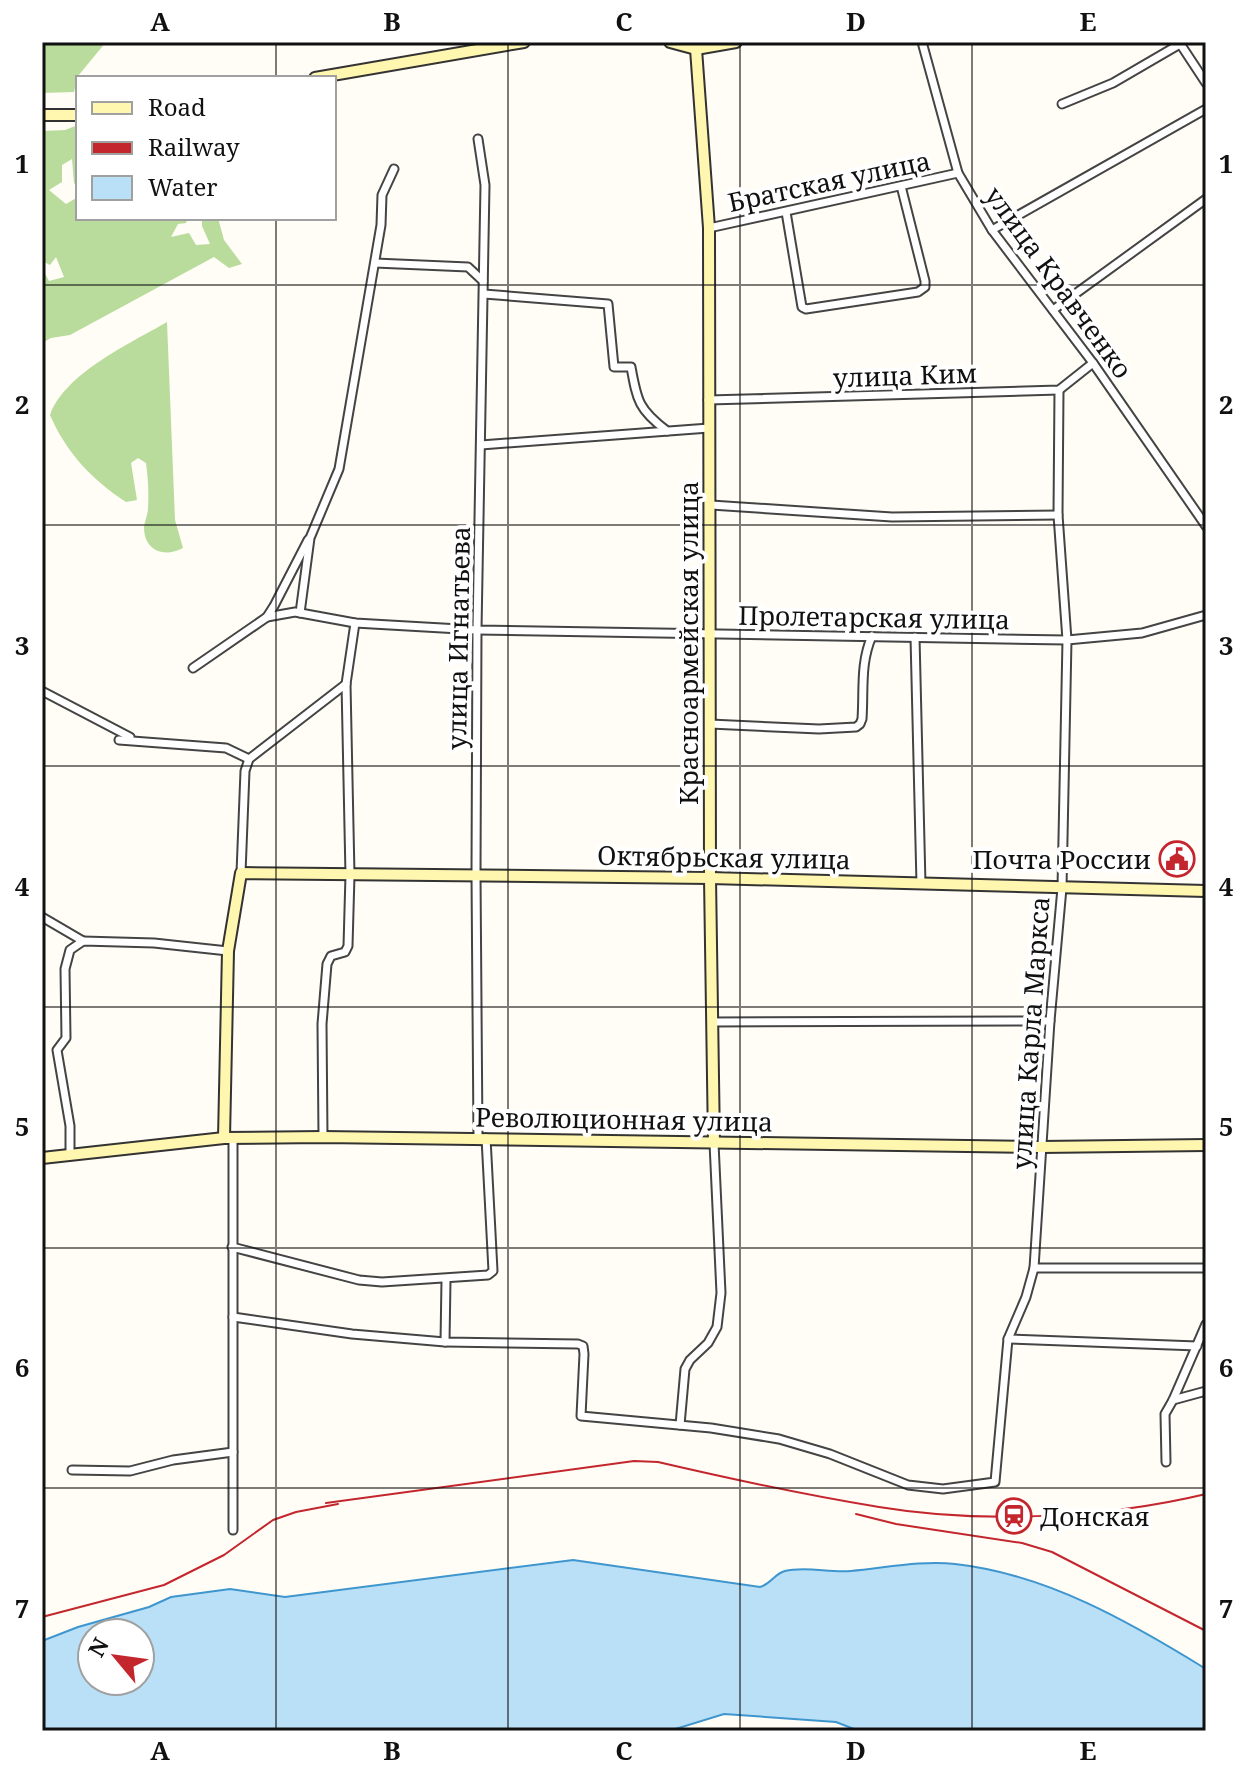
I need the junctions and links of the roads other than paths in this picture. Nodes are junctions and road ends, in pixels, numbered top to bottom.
1 (524, 42) edge
2 (670, 42) edge
3 (736, 42) edge
4 (922, 42) edge
5 (1179, 43) edge
6 (696, 45) edge
7 (327, 76) edge
8 (1206, 83) edge
9 (1062, 104) dead end
10 (1206, 109) edge
11 (42, 115) edge
12 (76, 115) edge
13 (478, 139) dead end
14 (394, 169) dead end
15 (958, 173) junction
16 (901, 186) junction
17 (1206, 199) edge
18 (786, 212) junction
19 (709, 228) junction
20 (992, 230) junction
21 (375, 263) junction
22 (484, 282) junction
23 (484, 294) junction
24 (1053, 310) junction
25 (1093, 363) junction
26 (1059, 390) junction
27 (708, 400) junction
28 (709, 428) junction
29 (667, 431) junction
30 (481, 445) junction
31 (711, 505) junction
32 (1058, 515) junction
33 (1206, 526) edge
34 (313, 531) junction
35 (300, 613) junction
36 (1206, 615) edge
37 (267, 617) junction
38 (355, 623) junction
39 (477, 630) junction
40 (710, 635) junction
41 (872, 636) junction
42 (915, 637) junction
43 (1067, 640) junction
44 (193, 668) dead end
45 (346, 684) junction
46 (42, 691) edge
47 (710, 724) junction
48 (136, 739) junction
49 (119, 740) dead end
50 (249, 759) junction
51 (241, 873) junction
52 (476, 874) junction
53 (350, 875) junction
54 (710, 878) junction
55 (921, 884) junction
56 (1062, 888) junction
57 (1206, 891) edge
58 (42, 917) edge
59 (83, 941) junction
60 (228, 951) junction
61 (1050, 1021) junction
62 (712, 1022) junction
63 (323, 1137) junction
64 (228, 1138) junction
65 (482, 1138) junction
66 (714, 1143) junction
67 (1206, 1145) edge
68 (1041, 1147) junction
69 (70, 1154) junction
70 (42, 1158) edge
71 (232, 1247) junction
72 (1034, 1268) junction
73 (1206, 1268) edge
74 (446, 1280) junction
75 (233, 1317) junction
76 (1206, 1324) edge
77 (1008, 1339) junction
78 (445, 1342) junction
79 (1197, 1346) junction
80 (1206, 1391) edge
81 (1173, 1400) junction
82 (680, 1425) junction
83 (233, 1452) junction
84 (1166, 1462) dead end
85 (72, 1470) dead end
86 (233, 1530) dead end

1 - 7 street
2 - 6 street
3 - 6 street
4 - 15 street, улица Кравченко
5 - 8 street
5 - 9 street
6 - 19 street, Красноармейская улица
10 - 20 street
11 - 12 street
13 - 22 street, улица Игнатьева
14 - 21 street
15 - 16 street, Братская улица
15 - 20 street, улица Кравченко
16 - 18 street, Братская улица
16 - 18 street
17 - 24 street
18 - 19 street, Братская улица
19 - 27 street, Красноармейская улица
20 - 24 street, улица Кравченко
21 - 22 street
21 - 34 street
22 - 23 street, улица Игнатьева
23 - 29 street
23 - 30 street, улица Игнатьева
24 - 25 street, улица Кравченко
25 - 26 street
25 - 33 street, улица Кравченко
26 - 27 street, улица Ким
26 - 32 street, улица Карла Маркса
27 - 28 street, Красноармейская улица
28 - 29 street
28 - 31 street, Красноармейская улица
29 - 30 street
30 - 39 street, улица Игнатьева
31 - 32 street
31 - 40 street, Красноармейская улица
32 - 43 street, улица Карла Маркса
34 - 35 street
34 - 37 street
35 - 37 street, Пролетарская улица
35 - 38 street, Пролетарская улица
36 - 43 street, Пролетарская улица
37 - 44 street
38 - 39 street, Пролетарская улица
38 - 45 street
39 - 40 street, Пролетарская улица
39 - 52 street, улица Игнатьева
40 - 41 street, Пролетарская улица
40 - 47 street, Красноармейская улица
41 - 42 street, Пролетарская улица
41 - 47 street
42 - 43 street, Пролетарская улица
42 - 55 street
43 - 56 street, улица Карла Маркса
45 - 50 street
45 - 53 street
46 - 48 street
47 - 54 street, Красноармейская улица
48 - 49 street
48 - 50 street
50 - 51 street
51 - 53 street, Октябрьская улица
51 - 60 street
52 - 53 street, Октябрьская улица
52 - 54 street, Октябрьская улица
52 - 65 street, улица Игнатьева
53 - 63 street
54 - 55 street, Октябрьская улица
54 - 62 street, Красноармейская улица
55 - 56 street, Октябрьская улица
56 - 57 street, Октябрьская улица
56 - 61 street, улица Карла Маркса
58 - 59 street
59 - 60 street
59 - 69 street
60 - 64 street
61 - 62 street
61 - 68 street, улица Карла Маркса
62 - 66 street, Красноармейская улица
63 - 64 street, Революционная улица
63 - 65 street, Революционная улица
64 - 69 street, Революционная улица
64 - 71 street
65 - 66 street, Революционная улица
65 - 74 street, улица Игнатьева
66 - 68 street, Революционная улица
66 - 82 street, Красноармейская улица
67 - 68 street, Революционная улица
68 - 72 street, улица Карла Маркса
69 - 70 street, Революционная улица
71 - 74 street
71 - 75 street
72 - 73 street
72 - 77 street, улица Карла Маркса
74 - 78 street
75 - 78 street
75 - 83 street
76 - 79 street
77 - 79 street
77 - 82 street, улица Карла Маркса
78 - 82 street
79 - 81 street
80 - 81 street
81 - 84 street
83 - 85 street
83 - 86 street

